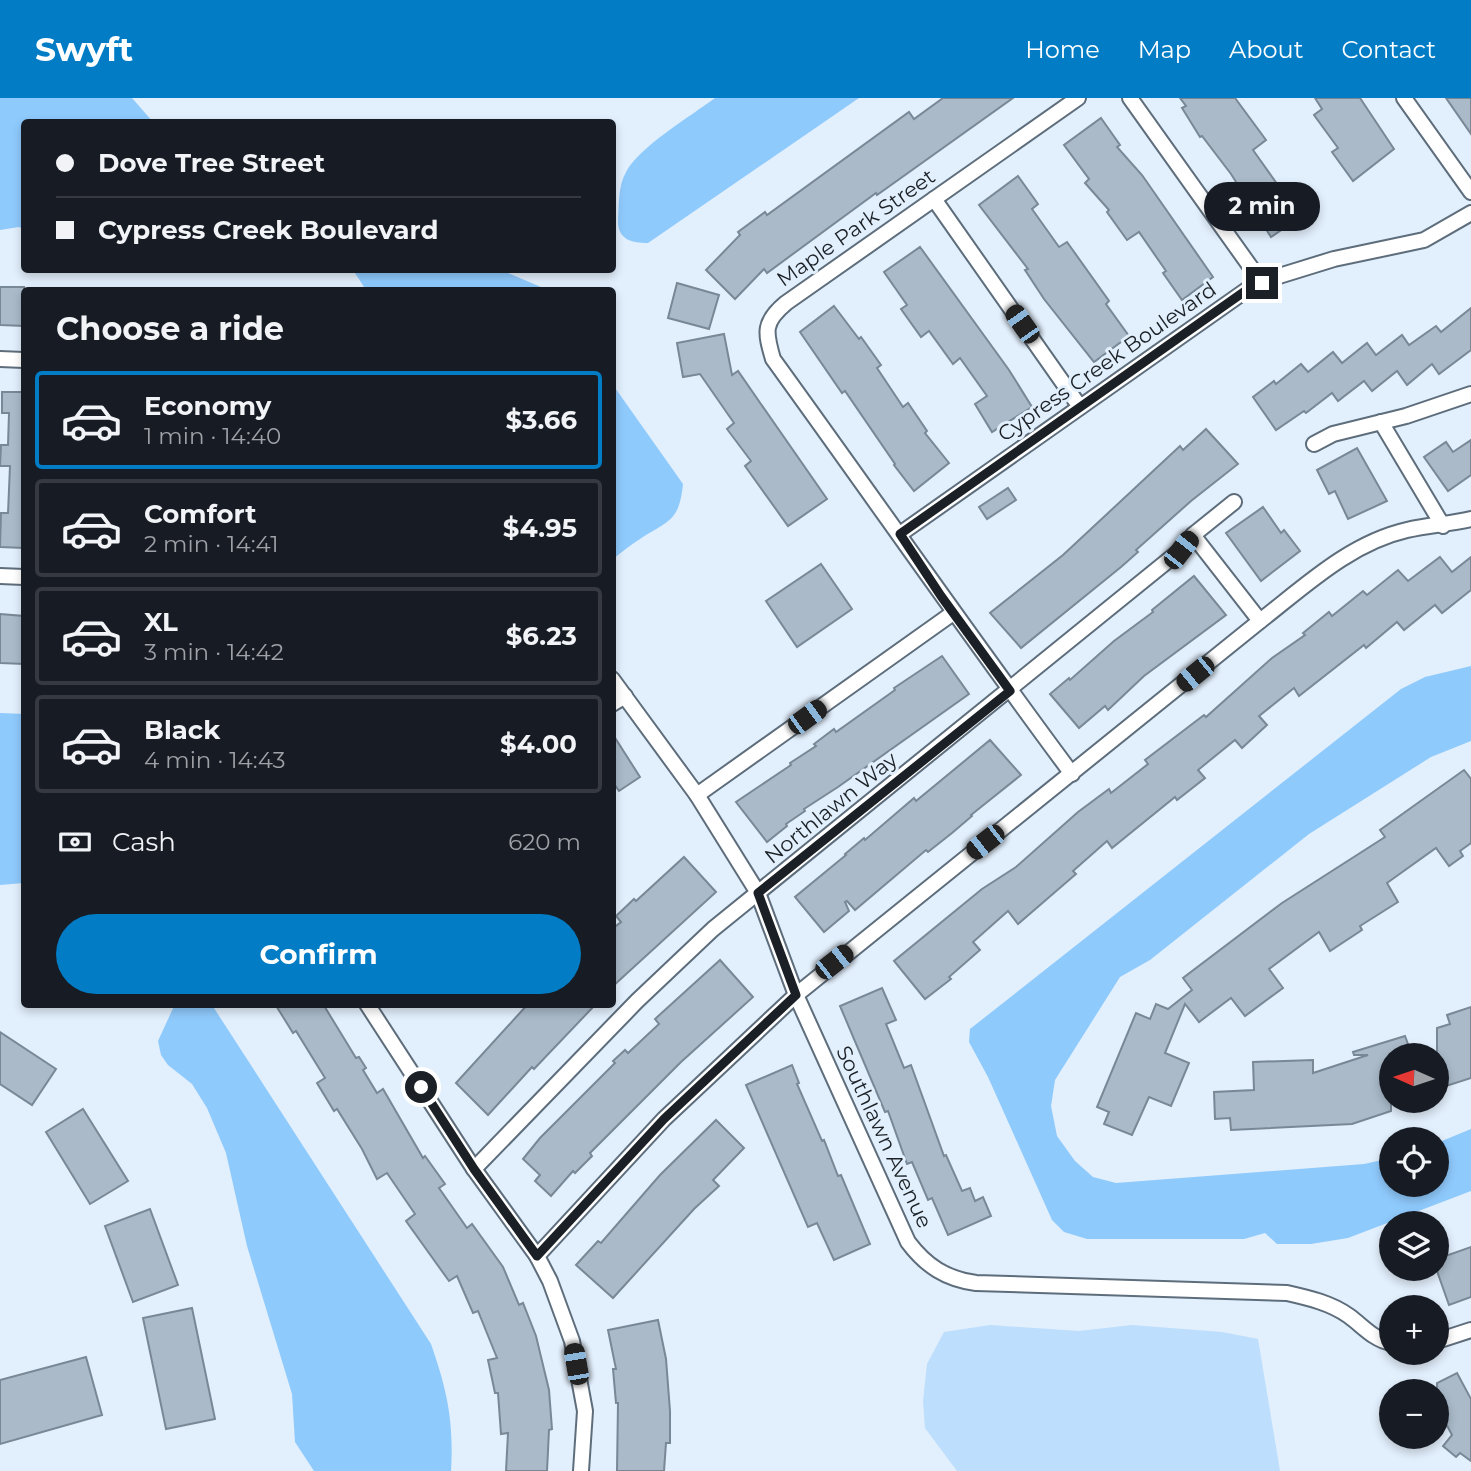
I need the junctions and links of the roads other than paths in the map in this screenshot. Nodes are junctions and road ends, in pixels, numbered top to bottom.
1 (1078, 98) edge
2 (1130, 98) edge
3 (1404, 98) edge
4 (1471, 192) edge
5 (934, 199) junction
6 (1471, 213) edge
7 (1262, 283) junction
8 (0, 359) edge
9 (21, 360) edge
10 (1471, 394) edge
11 (1080, 407) junction
12 (1381, 422) junction
13 (1314, 444) dead end
14 (1234, 502) dead end
15 (1471, 519) edge
16 (1443, 526) junction
17 (900, 534) junction
18 (1193, 536) junction
19 (0, 576) edge
20 (21, 577) edge
21 (953, 613) junction
22 (1260, 621) junction
23 (1010, 691) junction
24 (619, 700) edge
25 (1072, 774) junction
26 (697, 795) junction
27 (758, 893) junction
28 (796, 995) junction
29 (370, 1008) edge
30 (474, 1169) junction
31 (537, 1256) junction
32 (1471, 1330) edge
33 (1449, 1337) edge
34 (1379, 1338) edge
35 (581, 1471) edge

1 - 5 street, Maple Park Street
2 - 7 street
3 - 4 street
5 - 11 street
5 - 17 street, Maple Park Street
6 - 7 street, Cypress Creek Boulevard
7 - 11 street, Cypress Creek Boulevard
8 - 9 street
10 - 12 street
11 - 17 street, Cypress Creek Boulevard
12 - 13 street
12 - 16 street
14 - 18 street, Northlawn Way
15 - 16 street
16 - 22 street
17 - 21 street, Maple Park Street
18 - 22 street
18 - 23 street, Northlawn Way
19 - 20 street
21 - 23 street, Maple Park Street
21 - 26 street
22 - 25 street
23 - 25 street, Maple Park Street
23 - 27 street, Northlawn Way
24 - 26 street, Southlawn Avenue
25 - 28 street
26 - 27 street, Southlawn Avenue
27 - 28 street, Southlawn Avenue
27 - 30 street, Northlawn Way
28 - 31 street
28 - 34 street, Southlawn Avenue
29 - 30 street
30 - 31 street
31 - 35 street
32 - 33 street

